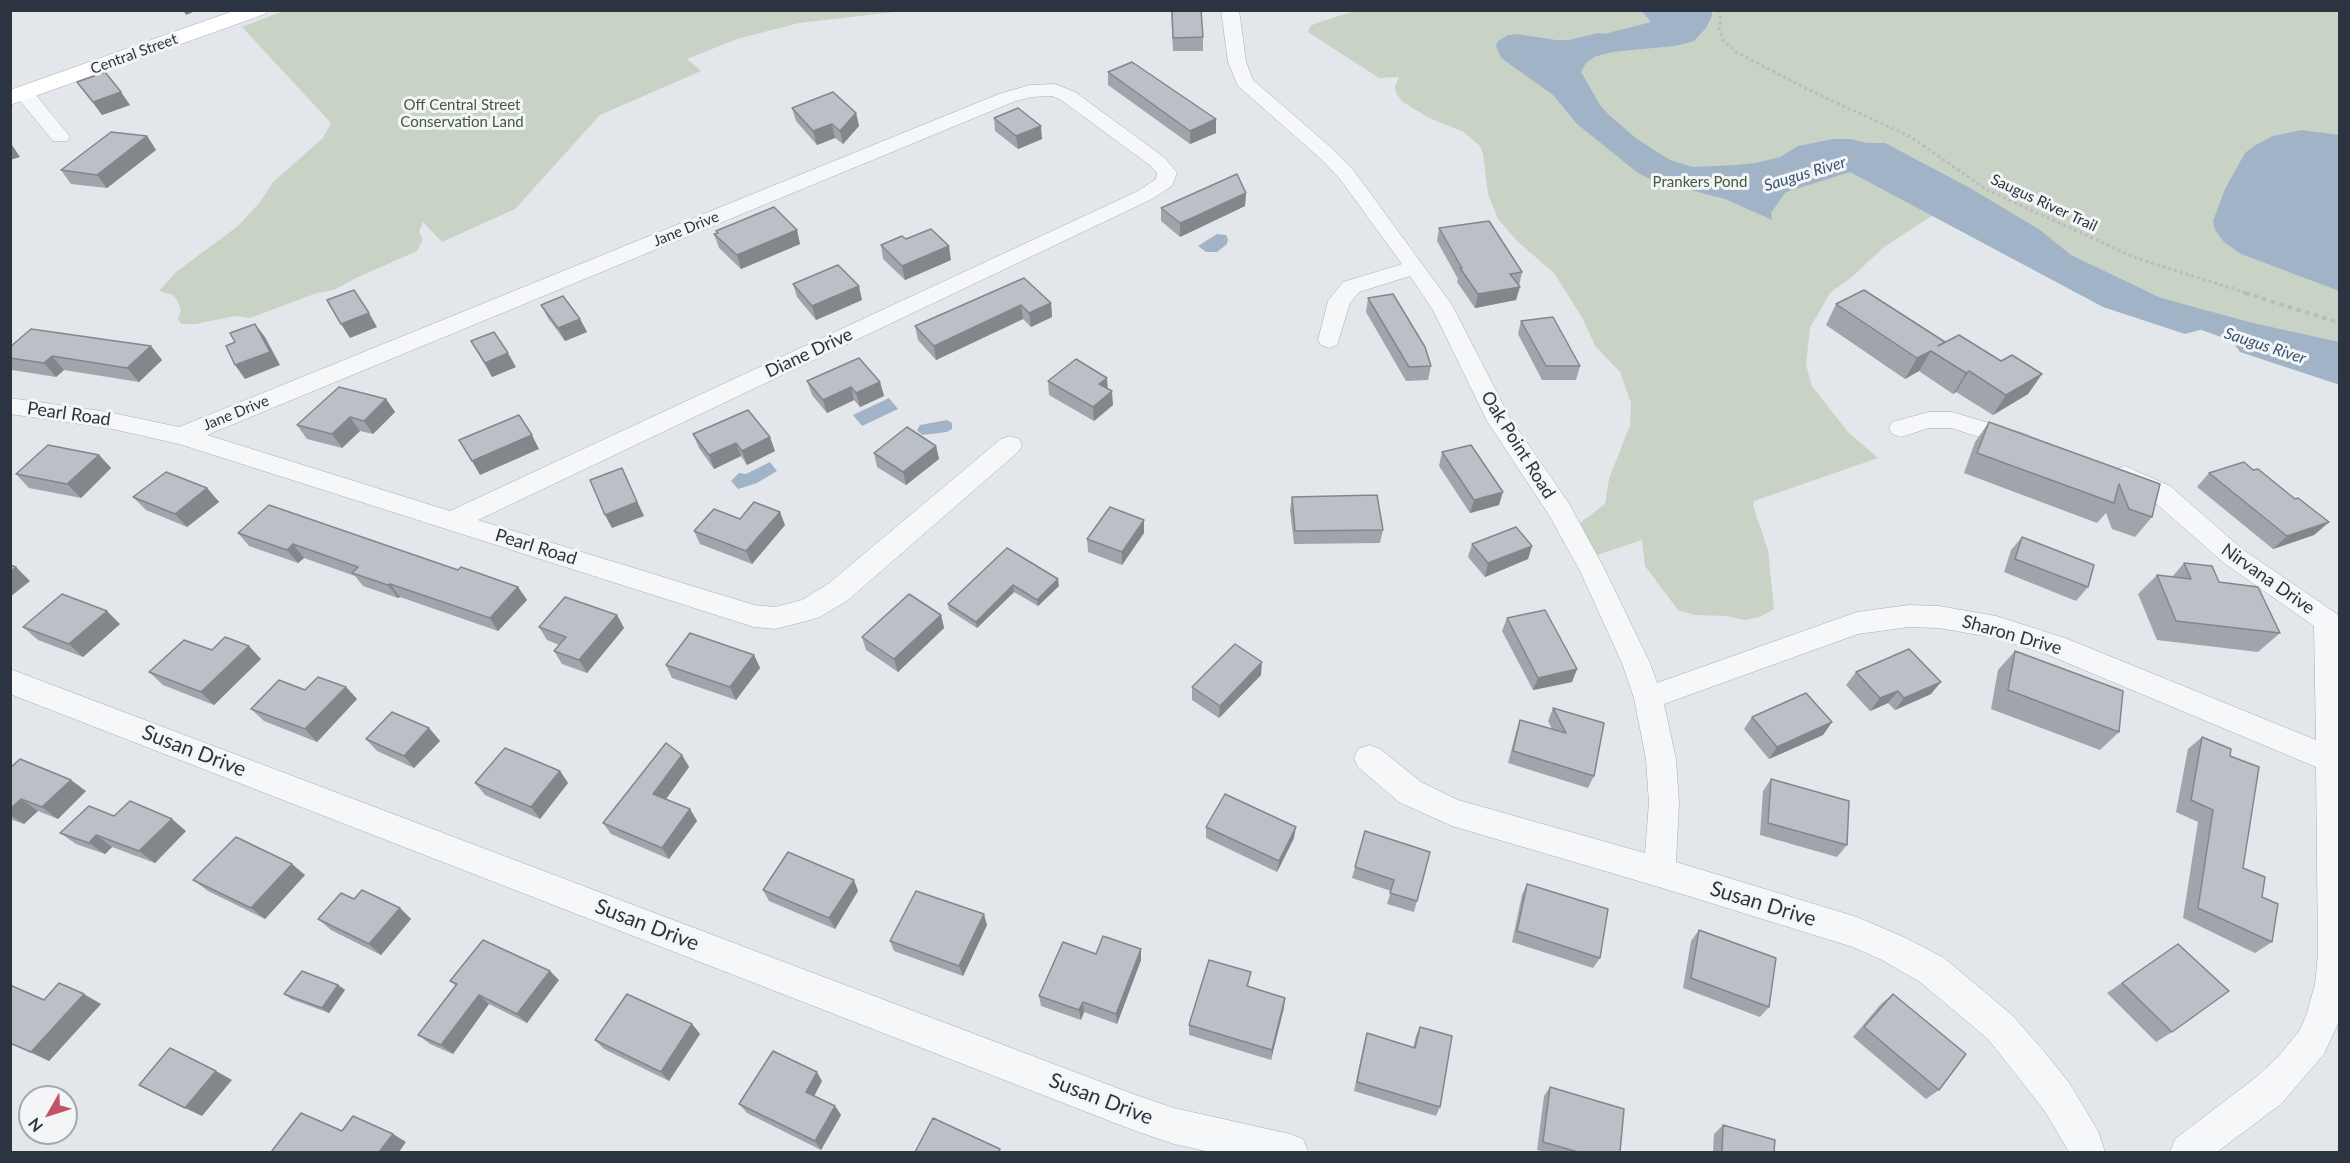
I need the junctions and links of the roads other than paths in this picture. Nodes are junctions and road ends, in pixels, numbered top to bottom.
1 (258, 10) edge
2 (1230, 10) edge
3 (17, 96) edge
4 (60, 137) dead end
5 (1165, 182) joint
6 (1415, 267) junction
7 (1329, 340) dead end
8 (10, 406) edge
9 (1901, 428) dead end
10 (180, 436) junction
11 (1010, 445) dead end
12 (2041, 448) edge
13 (2094, 465) edge
14 (452, 521) junction
15 (10, 681) edge
16 (1648, 699) junction
17 (1369, 758) dead end
18 (2331, 760) junction
19 (1659, 872) junction
20 (1290, 1152) edge
21 (2087, 1152) edge
22 (2188, 1152) edge

1 - 3 street, Central Street
2 - 6 street, Oak Point Road
3 - 4 street
5 - 10 street, Jane Drive
5 - 14 street, Diane Drive
6 - 7 street
6 - 16 street, Oak Point Road
8 - 10 street, Pearl Road
9 - 12 street
10 - 14 street, Pearl Road
11 - 14 street, Pearl Road
13 - 18 street, Nirvana Drive
15 - 20 street, Susan Drive
16 - 18 street, Sharon Drive
16 - 19 street, Oak Point Road
17 - 19 street, Susan Drive
18 - 22 street, Nirvana Drive
19 - 21 street, Susan Drive

